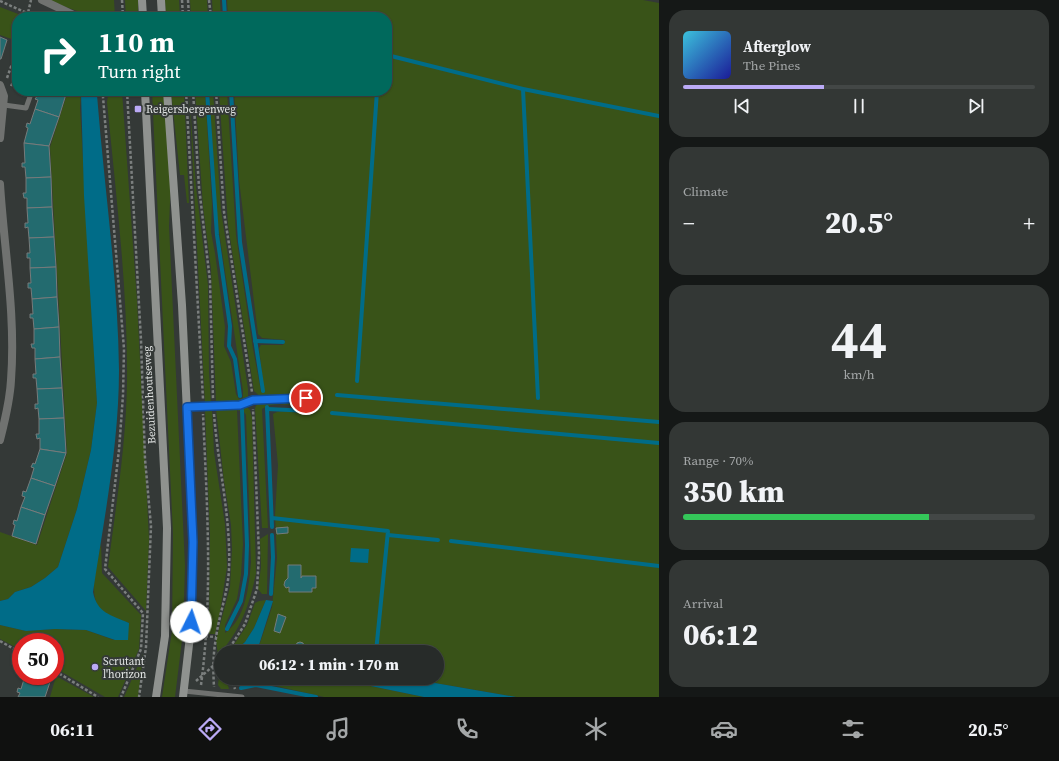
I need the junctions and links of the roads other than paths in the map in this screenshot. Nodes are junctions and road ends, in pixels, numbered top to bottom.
1 (42, 0) edge
2 (142, 0) edge
3 (161, 0) edge
4 (67, 12) edge
5 (143, 12) edge
6 (162, 12) edge
7 (1, 85) edge
8 (30, 96) edge
9 (145, 96) edge
10 (167, 96) edge
11 (4, 105) junction
12 (0, 138) edge
13 (0, 184) edge
14 (306, 398) dead end
15 (187, 407) junction
16 (0, 440) edge
17 (183, 694) edge
18 (156, 697) edge
19 (242, 697) edge

1 - 4 street
2 - 5 main road
3 - 6 main road
7 - 11 street
8 - 11 lane
9 - 18 main road, Bezuidenhoutseweg
10 - 15 main road
11 - 12 street
13 - 16 street
14 - 15 lane
15 - 17 main road
17 - 19 lane

